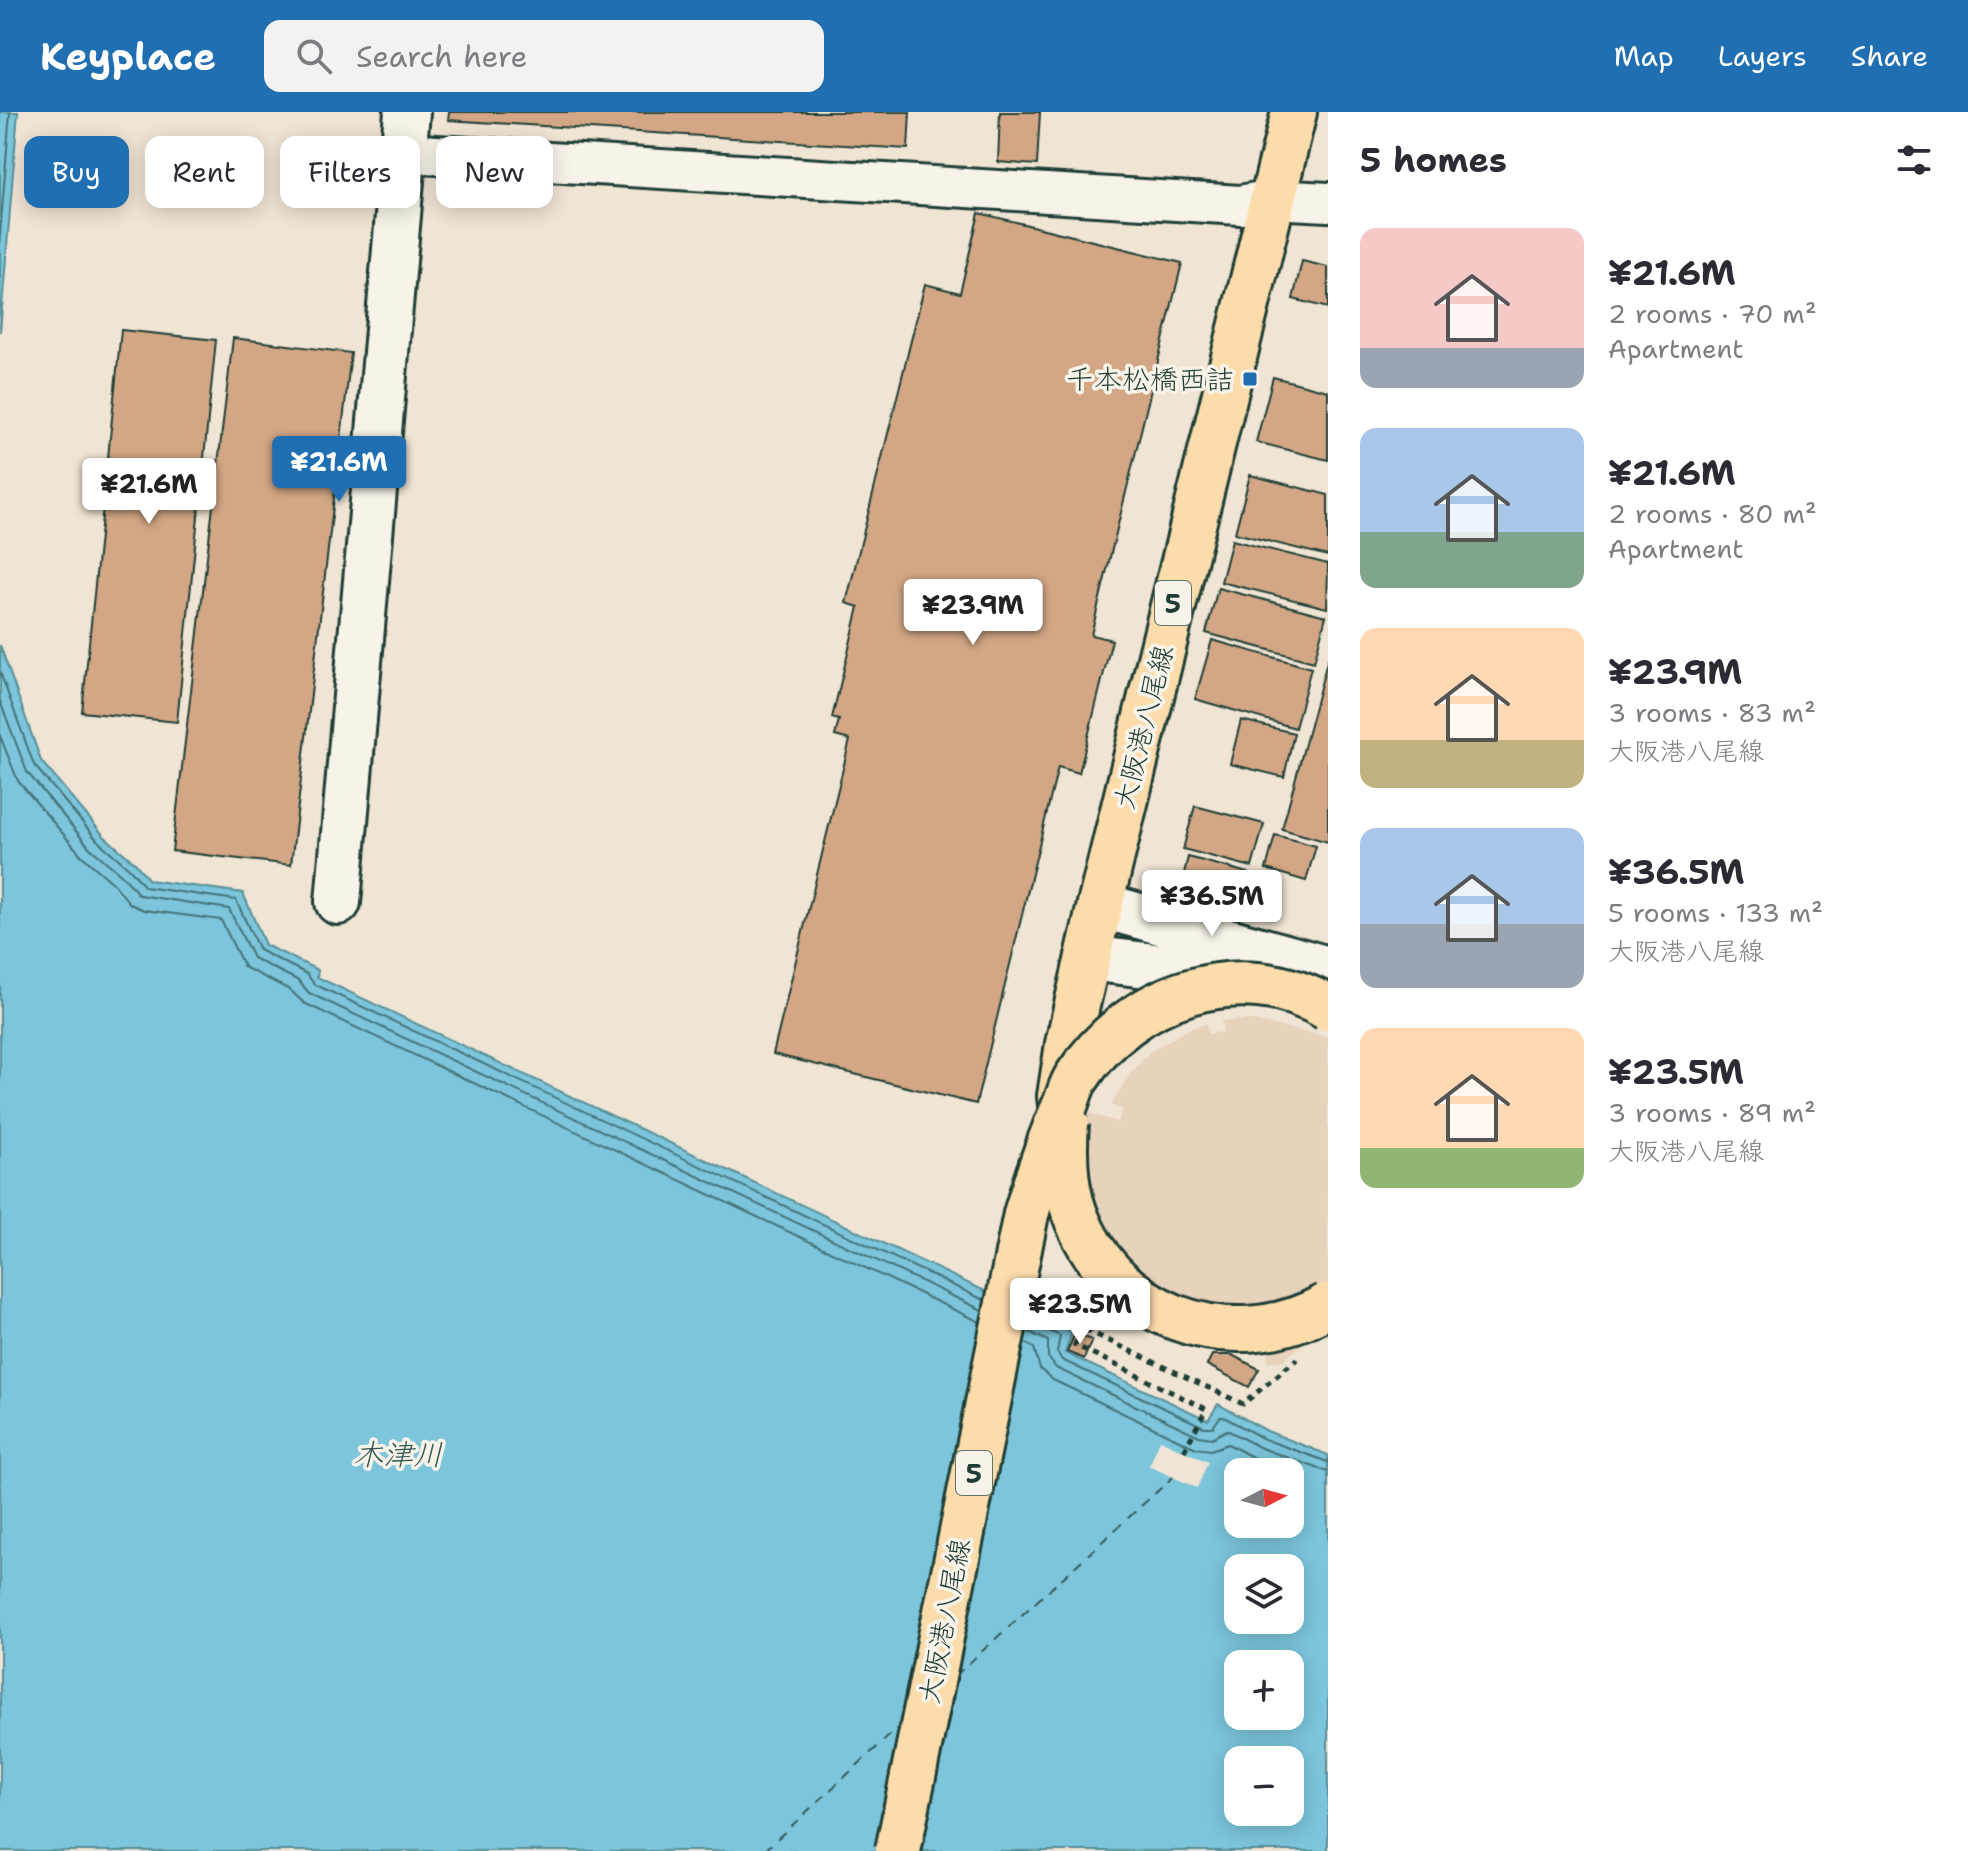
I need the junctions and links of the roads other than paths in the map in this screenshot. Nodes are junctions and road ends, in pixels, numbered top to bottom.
1 (1294, 112) edge
2 (405, 132) edge
3 (1272, 199) junction
4 (1328, 202) edge
5 (338, 902) dead end
6 (1100, 905) junction
7 (1088, 958) junction
8 (1328, 969) edge
9 (1328, 986) edge
10 (1328, 1010) edge
11 (1328, 1304) edge
12 (898, 1851) edge

1 - 3 main road, 大阪港八尾線 / 5
2 - 3 street
2 - 5 street
3 - 4 street
3 - 6 main road, 大阪港八尾線 / 5
6 - 7 main road, 大阪港八尾線 / 5
6 - 8 street
7 - 9 street
7 - 11 main road, 大阪港八尾線 / 5, bridge
10 - 11 main road, 大阪港八尾線 / 5, bridge
10 - 12 main road, 大阪港八尾線 / 5, bridge

